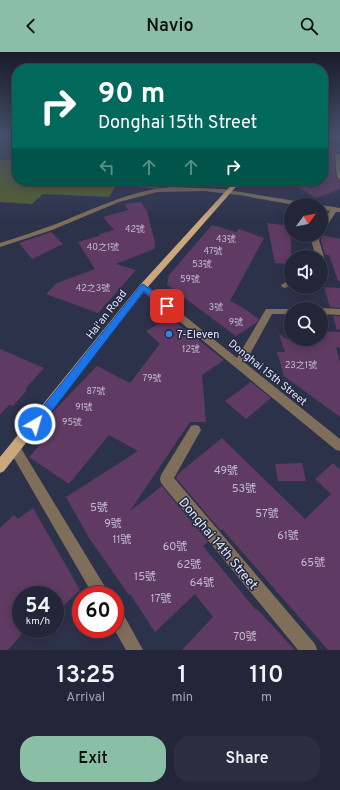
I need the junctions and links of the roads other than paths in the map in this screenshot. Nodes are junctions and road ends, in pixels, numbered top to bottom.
1 (339, 164) edge
2 (340, 178) edge
3 (233, 186) edge
4 (228, 192) junction
5 (284, 201) edge
6 (337, 210) edge
7 (328, 220) edge
8 (0, 245) edge
9 (143, 287) junction
10 (284, 311) edge
11 (328, 312) edge
12 (340, 312) edge
13 (239, 364) junction
14 (195, 430) dead end
15 (340, 446) edge
16 (15, 449) junction
17 (0, 467) edge
18 (97, 586) edge
19 (124, 631) edge
20 (135, 650) edge
21 (308, 650) edge

1 - 2 street
3 - 4 main road, Hai'an Road
4 - 5 street
4 - 8 street
4 - 9 main road, Hai'an Road
6 - 7 street
9 - 13 street, Donghai 15th Street
9 - 16 main road, Hai'an Road
10 - 13 street
11 - 12 street
13 - 15 street, Donghai 15th Street
14 - 21 street, Donghai 14th Street
16 - 17 main road, Hai'an Road
16 - 18 street
19 - 20 street

